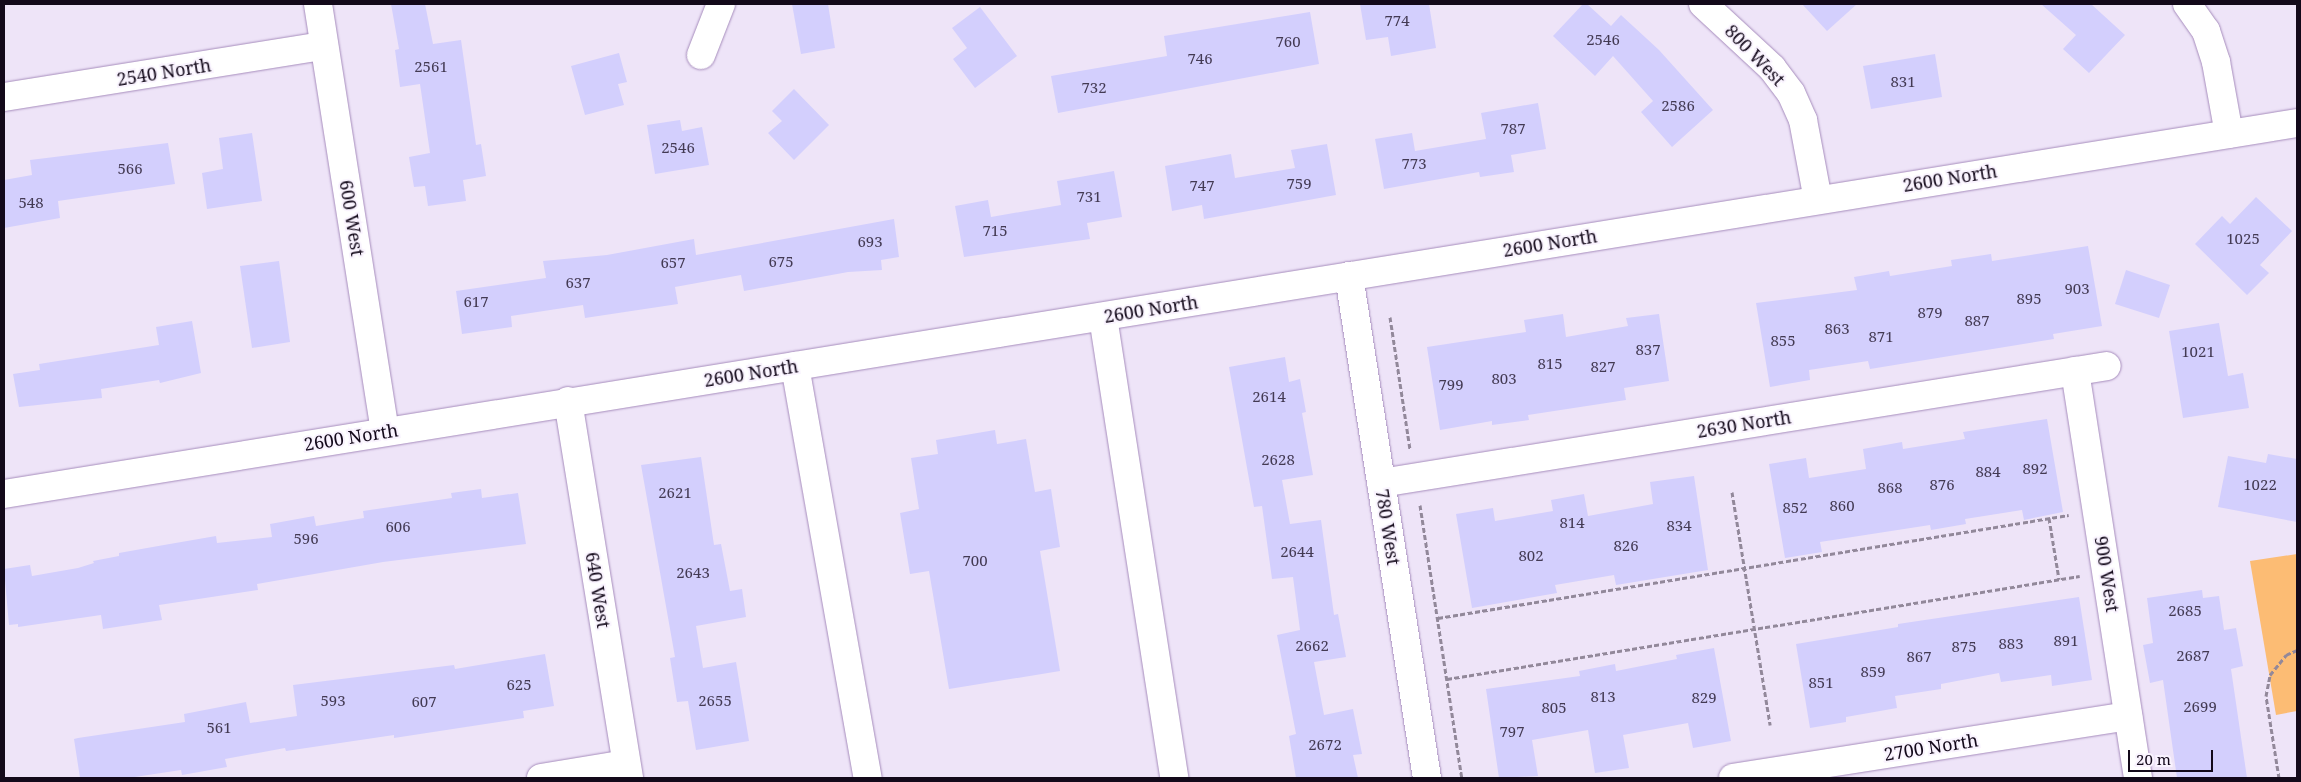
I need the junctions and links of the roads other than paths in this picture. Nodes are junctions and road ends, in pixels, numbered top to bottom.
1 (318, 4) edge
2 (721, 4) edge
3 (1703, 4) edge
4 (2187, 4) edge
5 (324, 46) junction
6 (700, 55) dead end
7 (4, 97) edge
8 (2297, 123) edge
9 (2228, 134) junction
10 (1818, 200) junction
11 (1349, 276) junction
12 (1103, 317) junction
13 (795, 366) junction
14 (2107, 366) dead end
15 (2075, 371) junction
16 (568, 401) junction
17 (385, 431) junction
18 (1381, 483) junction
19 (4, 494) edge
20 (2128, 716) junction
21 (628, 771) edge
22 (1811, 772) edge
23 (540, 778) edge
24 (868, 778) edge
25 (1174, 778) edge
26 (1427, 778) edge
27 (1733, 778) edge
28 (2138, 778) edge

1 - 5 street, 600 West
2 - 6 street
3 - 10 street, 800 West
4 - 9 street
5 - 7 street, 2540 North
5 - 17 street, 600 West
8 - 9 street, 2600 North
9 - 10 street, 2600 North
10 - 11 street, 2600 North
11 - 12 street, 2600 North
11 - 18 street, 780 West
12 - 13 street, 2600 North
12 - 25 street
13 - 16 street, 2600 North
13 - 24 street
14 - 15 street, 2630 North
15 - 18 street, 2630 North
15 - 20 street, 900 West
16 - 17 street, 2600 North
16 - 21 street, 640 West
17 - 19 street, 2600 North
18 - 26 street, 780 West
20 - 22 street, 2700 North
20 - 28 street, 900 West
21 - 23 street
22 - 27 street, 2700 North

